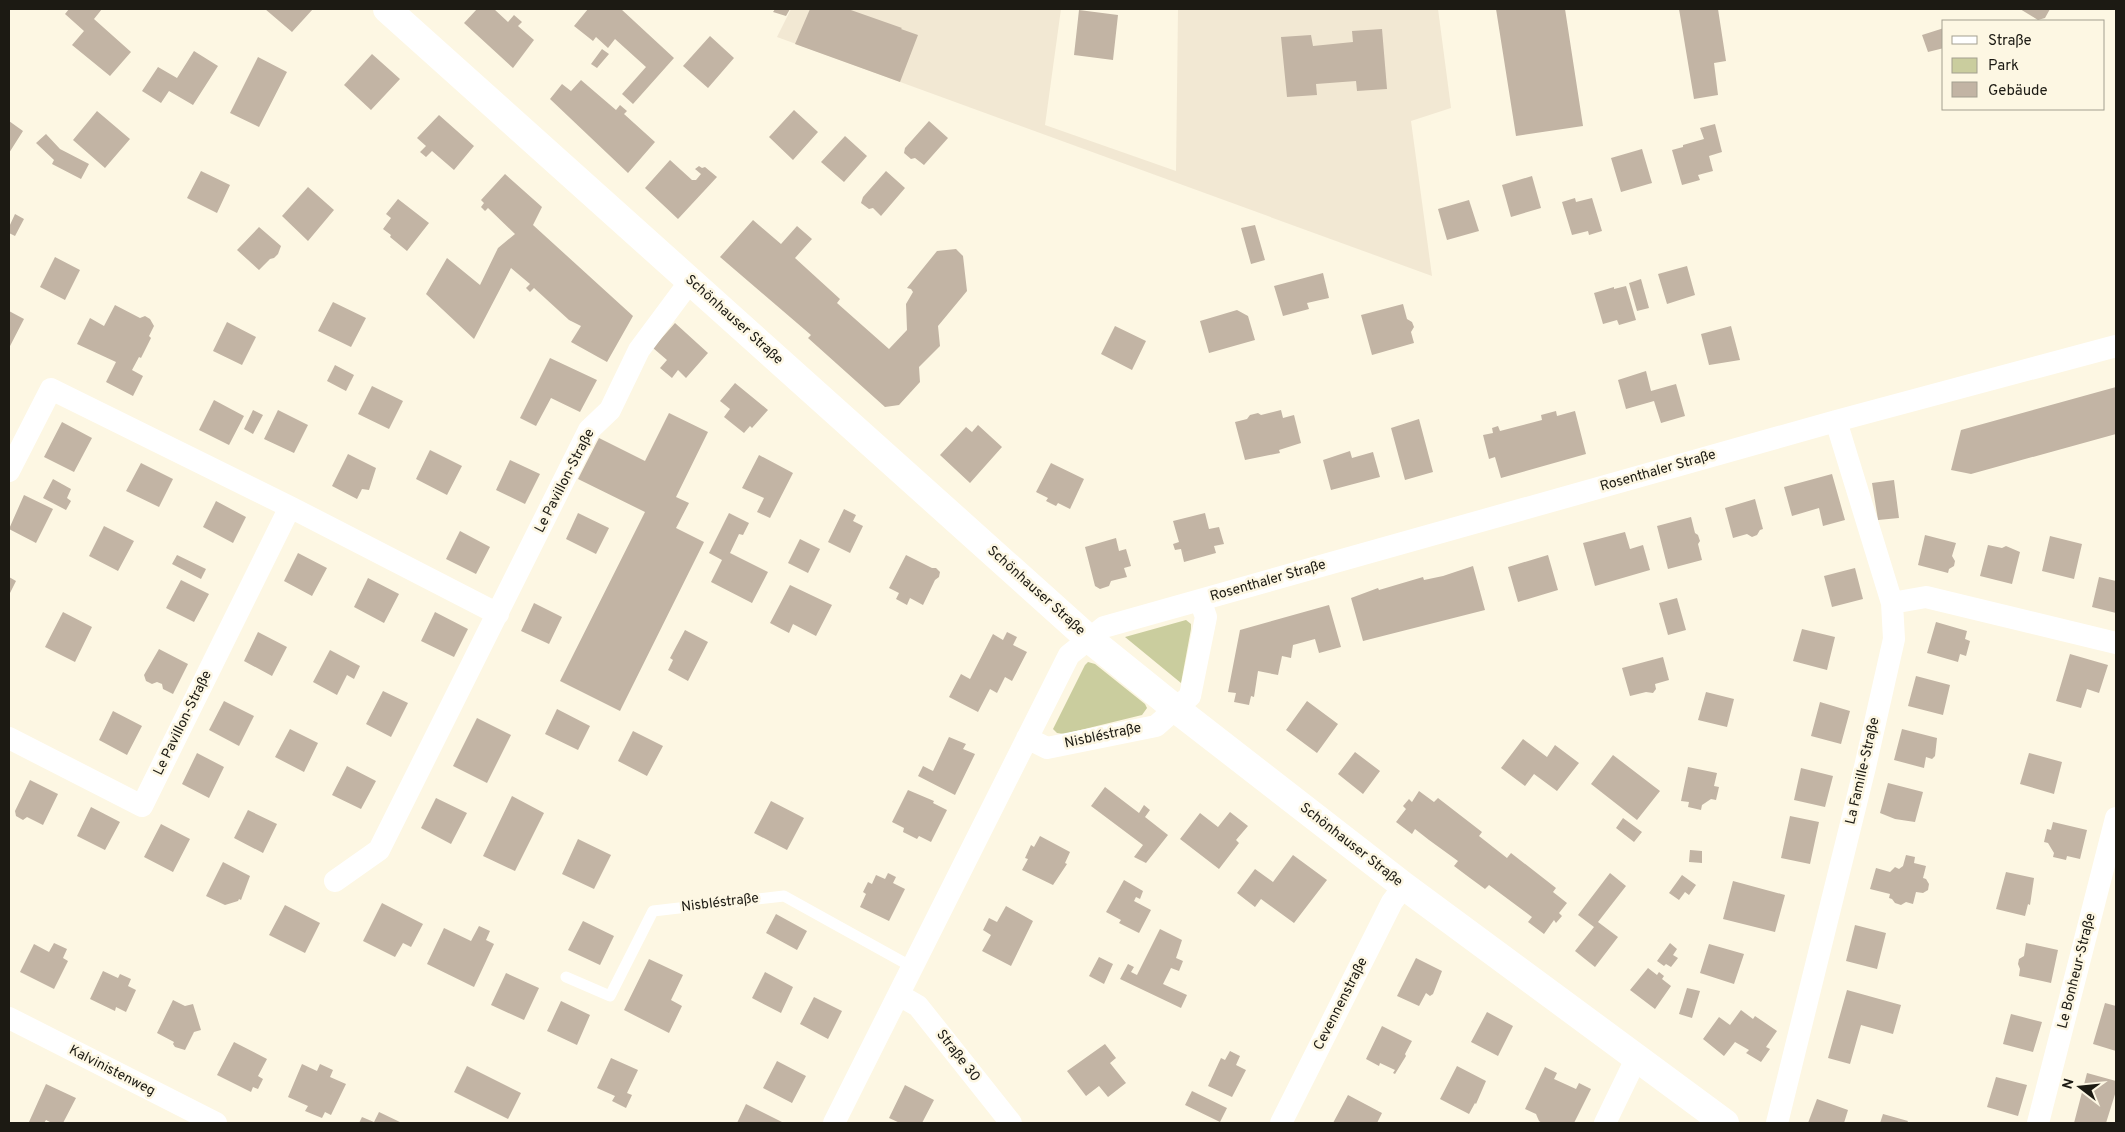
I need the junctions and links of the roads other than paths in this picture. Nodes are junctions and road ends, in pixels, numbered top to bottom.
1 (387, 9) edge
2 (690, 280) junction
3 (2116, 346) edge
4 (1836, 421) junction
5 (9, 472) edge
6 (290, 507) junction
7 (1200, 600) junction
8 (1892, 603) junction
9 (498, 614) junction
10 (1088, 638) junction
11 (2116, 643) edge
12 (1176, 709) junction
13 (9, 738) edge
14 (1027, 738) junction
15 (2116, 818) edge
16 (335, 881) dead end
17 (1404, 886) junction
18 (912, 967) junction
19 (566, 977) dead end
20 (899, 995) junction
21 (9, 1018) edge
22 (1637, 1057) junction
23 (216, 1123) edge
24 (834, 1123) edge
25 (1011, 1123) edge
26 (1281, 1123) edge
27 (1605, 1123) edge
28 (1725, 1123) edge
29 (1777, 1123) edge
30 (2038, 1123) edge

1 - 2 street, Schönhauser Straße
2 - 9 street, Le Pavillon-Straße
2 - 10 street, Schönhauser Straße
3 - 4 street, Rosenthaler Straße
4 - 7 street, Rosenthaler Straße
4 - 8 street, La Famille-Straße
5 - 6 street
6 - 9 street
6 - 13 street, Le Pavillon-Straße
7 - 10 street, Rosenthaler Straße
7 - 12 street, Rosenthaler Straße
8 - 11 street
8 - 29 street, La Famille-Straße
9 - 16 street, Le Pavillon-Straße
10 - 12 street, Schönhauser Straße
10 - 14 street
12 - 14 street, Nisbléstraße
12 - 17 street, Schönhauser Straße
14 - 18 street
15 - 30 street, Le Bonheur-Straße
17 - 22 street, Schönhauser Straße
17 - 26 street, Cevennenstraße
18 - 19 lane, Nisbléstraße
18 - 20 street
20 - 24 street
20 - 25 street, Straße 30
21 - 23 street, Kalvinistenweg
22 - 27 street
22 - 28 street, Schönhauser Straße

